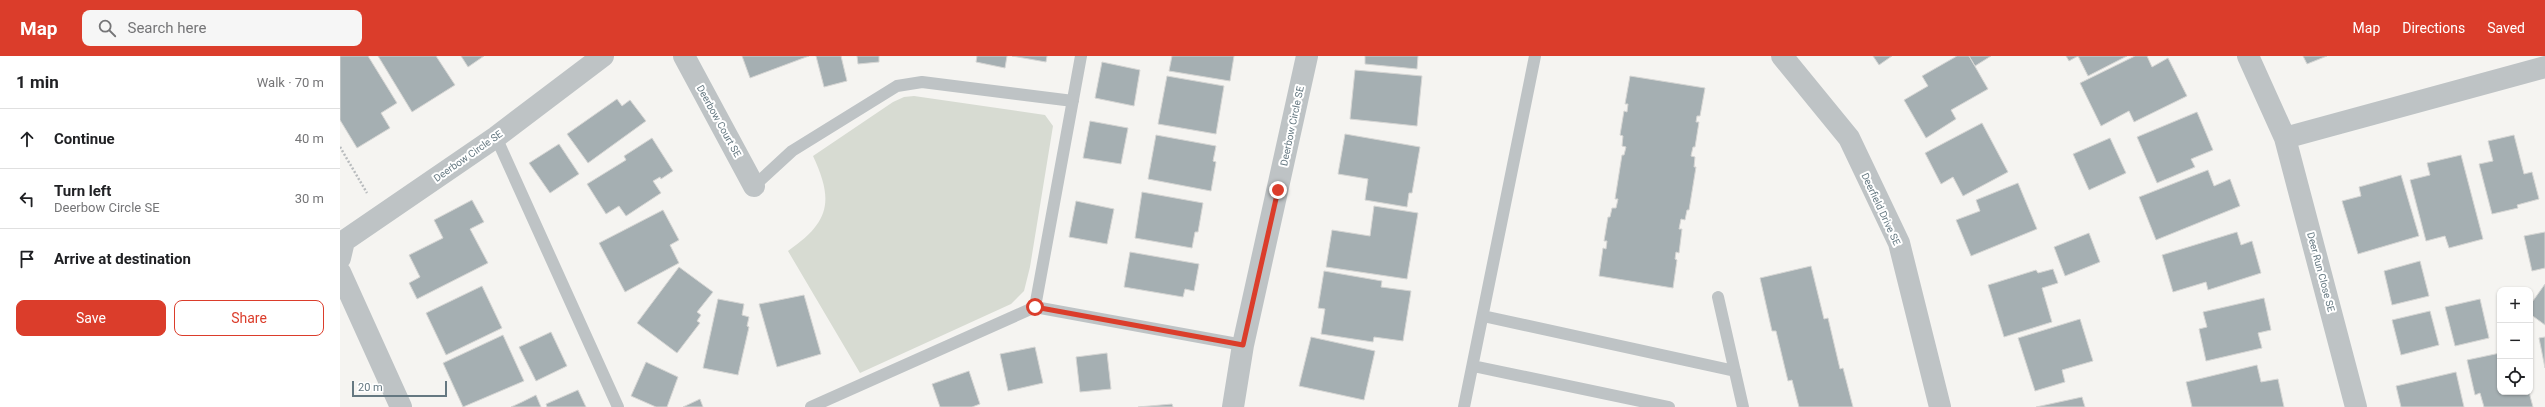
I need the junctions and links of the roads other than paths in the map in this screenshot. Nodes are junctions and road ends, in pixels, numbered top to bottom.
1 (602, 56) edge
2 (684, 56) edge
3 (1081, 56) edge
4 (1307, 56) edge
5 (1535, 56) edge
6 (1782, 56) edge
7 (2248, 56) edge
8 (2545, 66) edge
9 (1073, 101) junction
10 (496, 137) junction
11 (2285, 138) junction
12 (754, 186) joint
13 (340, 258) edge
14 (340, 272) edge
15 (1718, 297) dead end
16 (1035, 307) junction
17 (1483, 316) junction
18 (1243, 345) junction
19 (1473, 366) junction
20 (1735, 371) junction
21 (401, 407) edge
22 (618, 407) edge
23 (811, 407) edge
24 (1233, 407) edge
25 (1464, 407) edge
26 (1669, 407) edge
27 (1743, 407) edge
28 (1940, 407) edge
29 (2356, 407) edge

1 - 10 street, Deerbow Circle SE
2 - 12 street, Deerbow Court SE
3 - 9 lane
4 - 18 street, Deerbow Circle SE
5 - 17 lane
6 - 28 street, Deerfield Drive SE
7 - 11 street, Deer Run Close SE
8 - 11 street
9 - 12 lane
9 - 16 lane
10 - 13 street, Deerbow Circle SE
10 - 22 lane
11 - 29 street, Deer Run Close SE
14 - 21 street
15 - 20 lane
16 - 18 lane
16 - 23 lane
17 - 19 lane
17 - 20 lane
18 - 24 street, Deerbow Circle SE
19 - 25 lane
19 - 26 lane
20 - 27 lane

